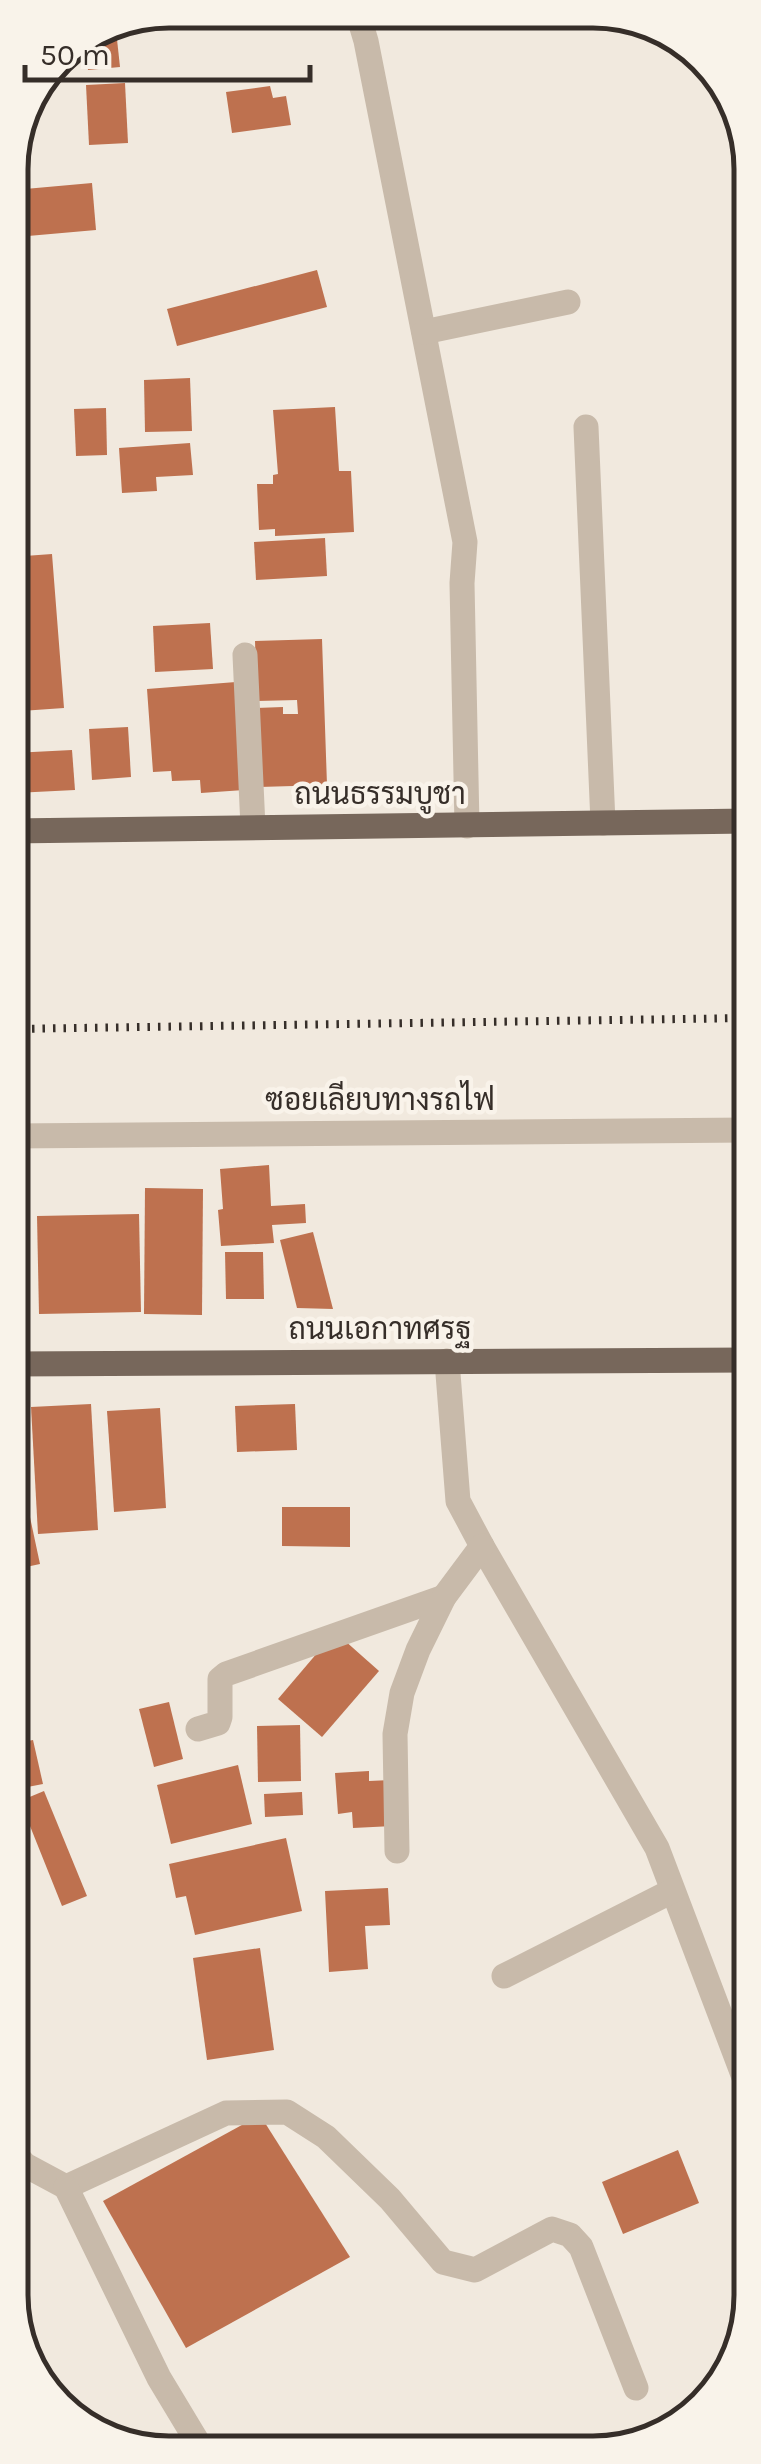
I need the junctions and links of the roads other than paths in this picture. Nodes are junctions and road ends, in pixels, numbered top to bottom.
1 (362, 27) edge
2 (568, 302) dead end
3 (424, 332) junction
4 (586, 427) dead end
5 (245, 654) dead end
6 (734, 821) edge
7 (603, 824) junction
8 (468, 826) junction
9 (253, 827) junction
10 (28, 831) edge
11 (734, 1130) edge
12 (28, 1136) edge
13 (733, 1360) edge
14 (447, 1362) junction
15 (27, 1364) edge
16 (482, 1546) junction
17 (444, 1597) junction
18 (198, 1729) dead end
19 (397, 1852) dead end
20 (672, 1891) junction
21 (504, 1976) dead end
22 (733, 2049) edge
23 (27, 2166) edge
24 (66, 2187) junction
25 (636, 2388) dead end
26 (194, 2436) edge

1 - 3 street
2 - 3 street
3 - 8 street
4 - 7 street
5 - 9 street
6 - 7 main road, ถนนธรรมบูชา
7 - 8 main road, ถนนธรรมบูชา
8 - 9 main road, ถนนธรรมบูชา
9 - 10 main road, ถนนธรรมบูชา
11 - 12 street, ซอยเลียบทางรถไฟ
13 - 14 main road, ถนนเอกาทศรฐ
14 - 15 main road, ถนนเอกาทศรฐ
14 - 16 street
16 - 17 street
16 - 20 street
17 - 18 street
17 - 19 street
20 - 21 street
20 - 22 street
23 - 24 street
24 - 25 street
24 - 26 street

